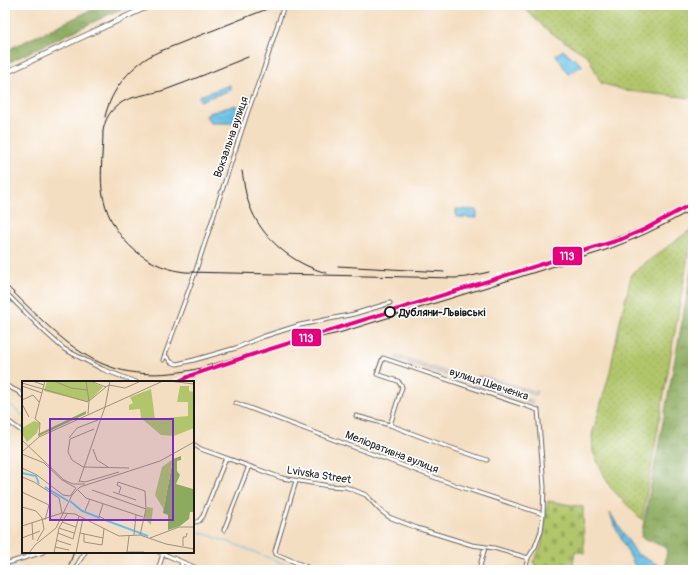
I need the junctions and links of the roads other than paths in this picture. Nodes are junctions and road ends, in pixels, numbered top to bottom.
1 (151, 5) edge
2 (284, 5) edge
3 (5, 74) edge
4 (5, 292) edge
5 (390, 303) dead end
6 (165, 355) junction
7 (163, 360) dead end
8 (133, 381) edge
9 (5, 385) edge
10 (22, 395) edge
11 (236, 403) dead end
12 (356, 416) dead end
13 (5, 419) edge
14 (390, 425) junction
15 (22, 431) edge
16 (194, 445) edge
17 (226, 458) junction
18 (487, 460) dead end
19 (249, 466) junction
20 (296, 481) junction
21 (544, 514) junction
22 (196, 522) dead end
23 (224, 530) dead end
24 (486, 547) junction
25 (40, 553) edge
26 (84, 553) edge
27 (161, 553) edge
28 (528, 558) junction
29 (182, 562) junction
30 (5, 564) edge
31 (307, 568) dead end
32 (74, 570) edge
33 (158, 570) edge
34 (180, 570) edge
35 (201, 570) edge
36 (478, 570) edge
37 (525, 570) edge

1 - 3 highway
2 - 6 street, Вокзальна вулиця
4 - 8 street
5 - 6 street
6 - 7 street, Вокзальна вулиця
9 - 10 street
11 - 21 street, Меліоративна вулиця
12 - 14 street
13 - 15 street
14 - 18 street
14 - 21 street, вулиця Шевченка
16 - 17 street, Lvivska Street
17 - 19 street, Lvivska Street
17 - 22 street
19 - 20 street, Lvivska Street
19 - 23 street
20 - 24 street, Lvivska Street
20 - 31 street
21 - 28 street, вулиця Шевченка
24 - 28 street, Lvivska Street
24 - 36 street
25 - 30 street
26 - 32 street
27 - 29 street
27 - 33 street
28 - 37 street, вулиця Шевченка
29 - 34 street
29 - 35 street

